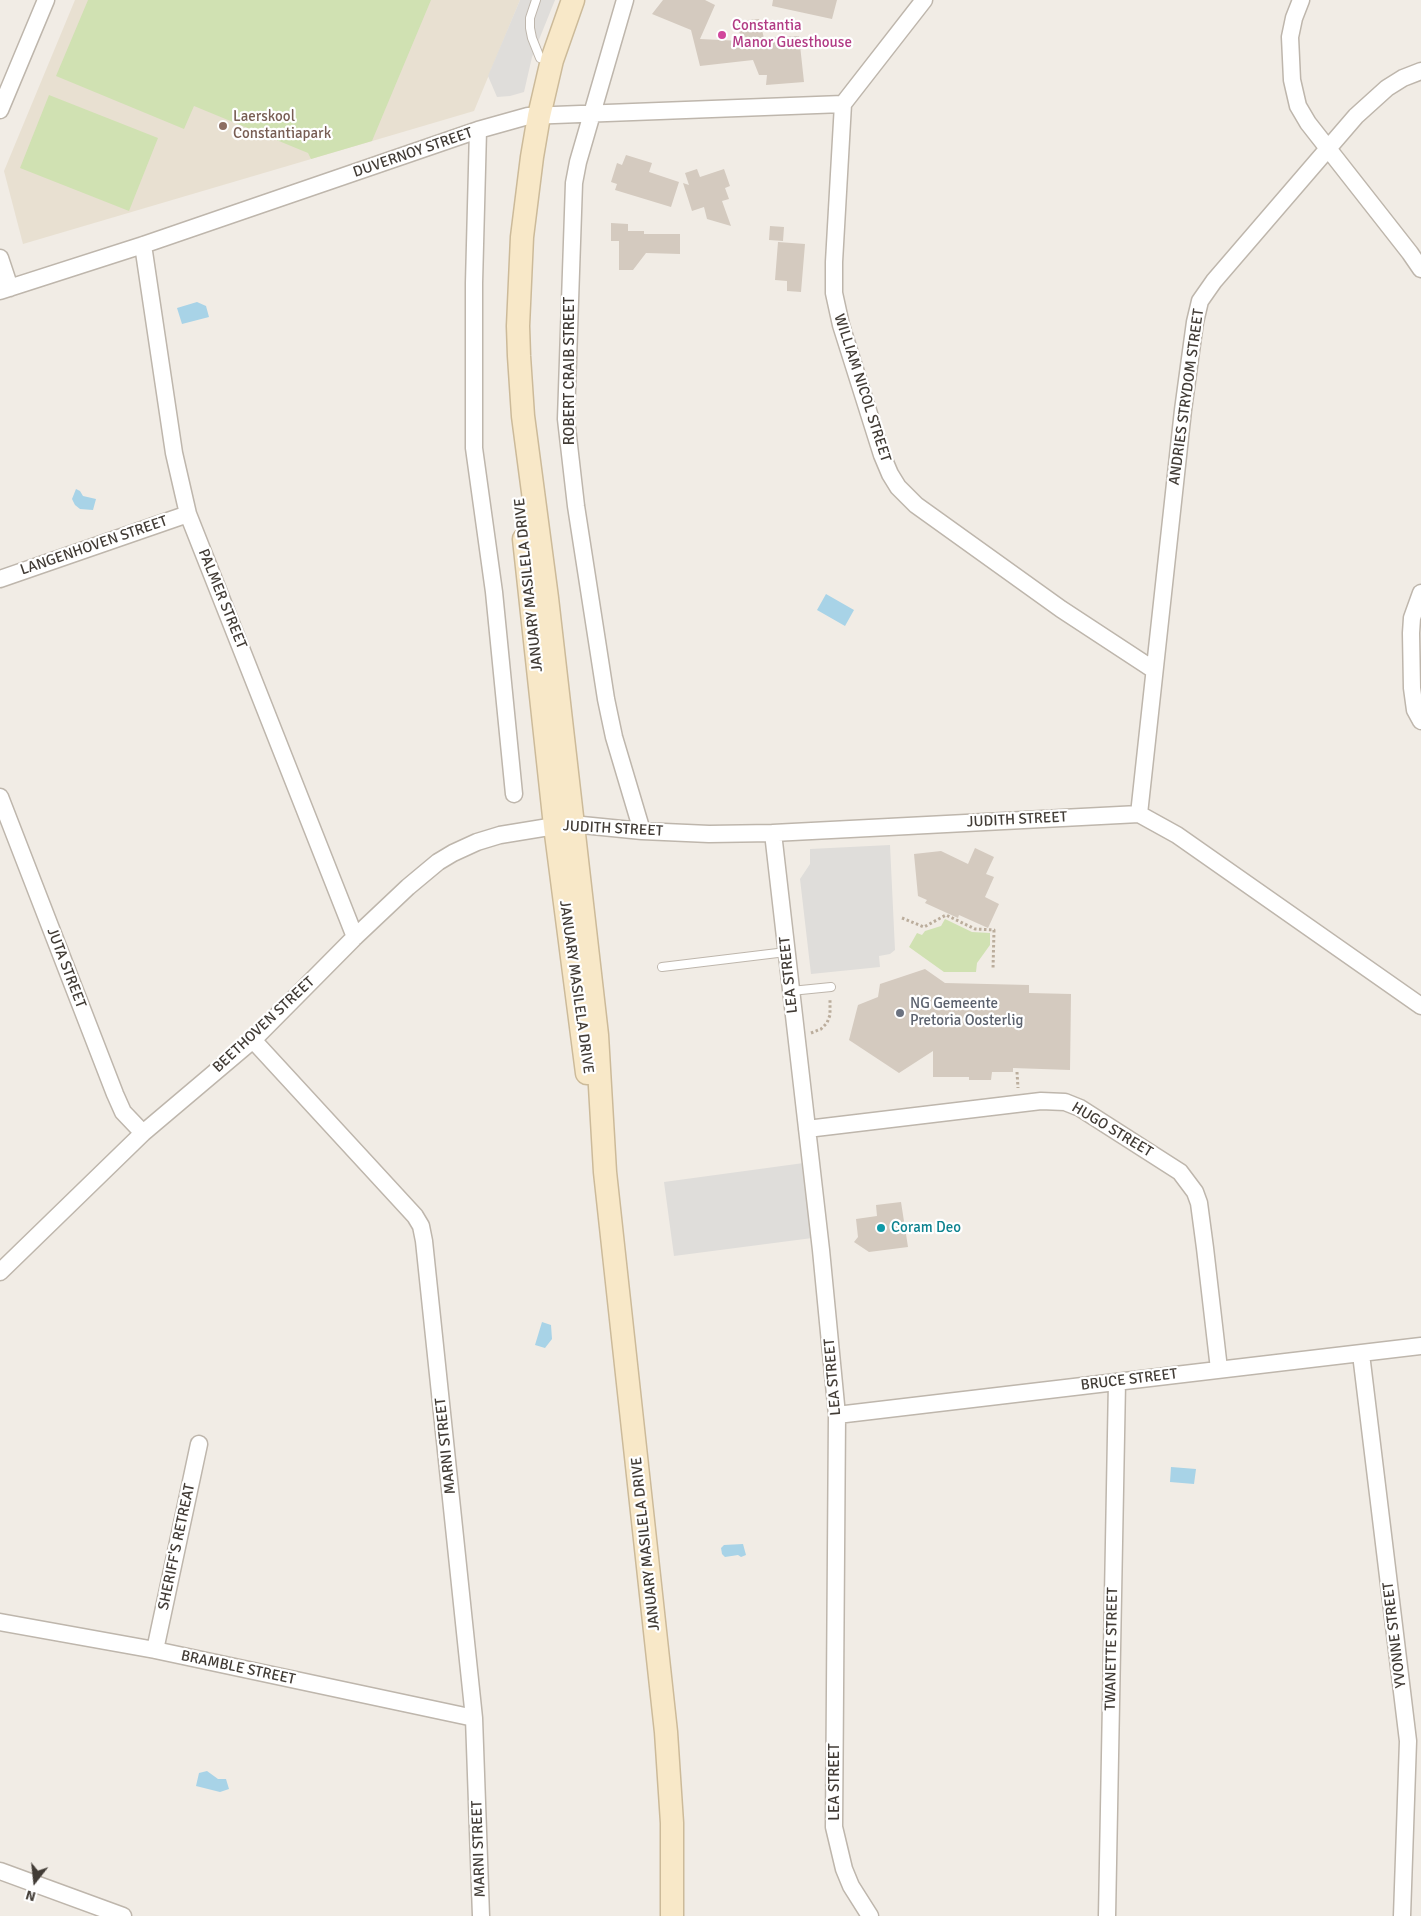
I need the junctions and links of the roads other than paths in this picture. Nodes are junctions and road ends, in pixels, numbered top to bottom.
1 (46, 0) edge
2 (536, 0) edge
3 (560, 0) edge
4 (573, 0) edge
5 (625, 0) edge
6 (924, 0) edge
7 (1301, 0) edge
8 (540, 58) junction
9 (1421, 71) edge
10 (6, 77) edge
11 (843, 104) junction
12 (0, 110) edge
13 (592, 113) junction
14 (534, 116) junction
15 (478, 130) junction
16 (1328, 148) junction
17 (144, 245) junction
18 (0, 258) edge
19 (1421, 269) edge
20 (5, 290) edge
21 (188, 514) junction
22 (0, 579) edge
23 (1421, 593) edge
24 (1154, 670) junction
25 (1421, 721) edge
26 (514, 794) dead end
27 (0, 797) edge
28 (1139, 814) junction
29 (564, 825) junction
30 (642, 831) junction
31 (773, 833) junction
32 (355, 937) junction
33 (786, 952) junction
34 (662, 967) dead end
35 (831, 987) road end
36 (791, 991) junction
37 (1421, 1006) edge
38 (253, 1040) junction
39 (806, 1128) junction
40 (143, 1133) junction
41 (0, 1272) edge
42 (1421, 1346) edge
43 (1361, 1354) junction
44 (1219, 1369) junction
45 (1117, 1382) junction
46 (837, 1415) junction
47 (199, 1444) dead end
48 (0, 1622) edge
49 (154, 1650) junction
50 (474, 1718) junction
51 (1414, 1740) edge
52 (0, 1871) edge
53 (123, 1916) edge
54 (481, 1916) edge
55 (672, 1916) edge
56 (870, 1916) edge
57 (1107, 1916) edge
58 (1402, 1916) edge

1 - 10 street
2 - 8 lane
3 - 8 main road, JANUARY MASILELA DRIVE
4 - 14 main road, JANUARY MASILELA DRIVE
5 - 13 street, ROBERT CRAIB STREET
6 - 11 street
7 - 16 street
8 - 14 main road, JANUARY MASILELA DRIVE
9 - 16 street, ANDRIES STRYDOM STREET
10 - 12 street
11 - 13 street, DUVERNOY STREET
11 - 24 street, WILLIAM NICOL STREET
13 - 14 street, DUVERNOY STREET
13 - 30 street, ROBERT CRAIB STREET
14 - 15 street, DUVERNOY STREET
14 - 29 main road, JANUARY MASILELA DRIVE
15 - 17 street, DUVERNOY STREET
15 - 26 street
16 - 19 street
16 - 24 street, ANDRIES STRYDOM STREET
17 - 20 street, DUVERNOY STREET
17 - 21 street, PALMER STREET
18 - 20 street
21 - 22 street, LANGENHOVEN STREET
21 - 32 street, PALMER STREET
23 - 25 street
24 - 28 street, ANDRIES STRYDOM STREET
27 - 40 street, JUTA STREET
28 - 31 street, JUDITH STREET
28 - 37 street
29 - 30 street, JUDITH STREET
29 - 32 street, BEETHOVEN STREET
29 - 55 main road, JANUARY MASILELA DRIVE
30 - 31 street, JUDITH STREET
31 - 33 street, LEA STREET
32 - 38 street, BEETHOVEN STREET
33 - 34 lane
33 - 36 street, LEA STREET
35 - 36 lane
36 - 39 street, LEA STREET
38 - 40 street, BEETHOVEN STREET
38 - 50 street, MARNI STREET
39 - 44 street, HUGO STREET
39 - 46 street, LEA STREET
40 - 41 street, BEETHOVEN STREET
42 - 43 street, BRUCE STREET
43 - 44 street, BRUCE STREET
43 - 51 street, YVONNE STREET
44 - 45 street, BRUCE STREET
45 - 46 street, BRUCE STREET
45 - 57 street, TWANETTE STREET
46 - 56 street, LEA STREET
47 - 49 street, SHERIFF'S RETREAT
48 - 49 street, BRAMBLE STREET
49 - 50 street, BRAMBLE STREET
50 - 54 street, MARNI STREET
51 - 58 street, YVONNE STREET
52 - 53 street

